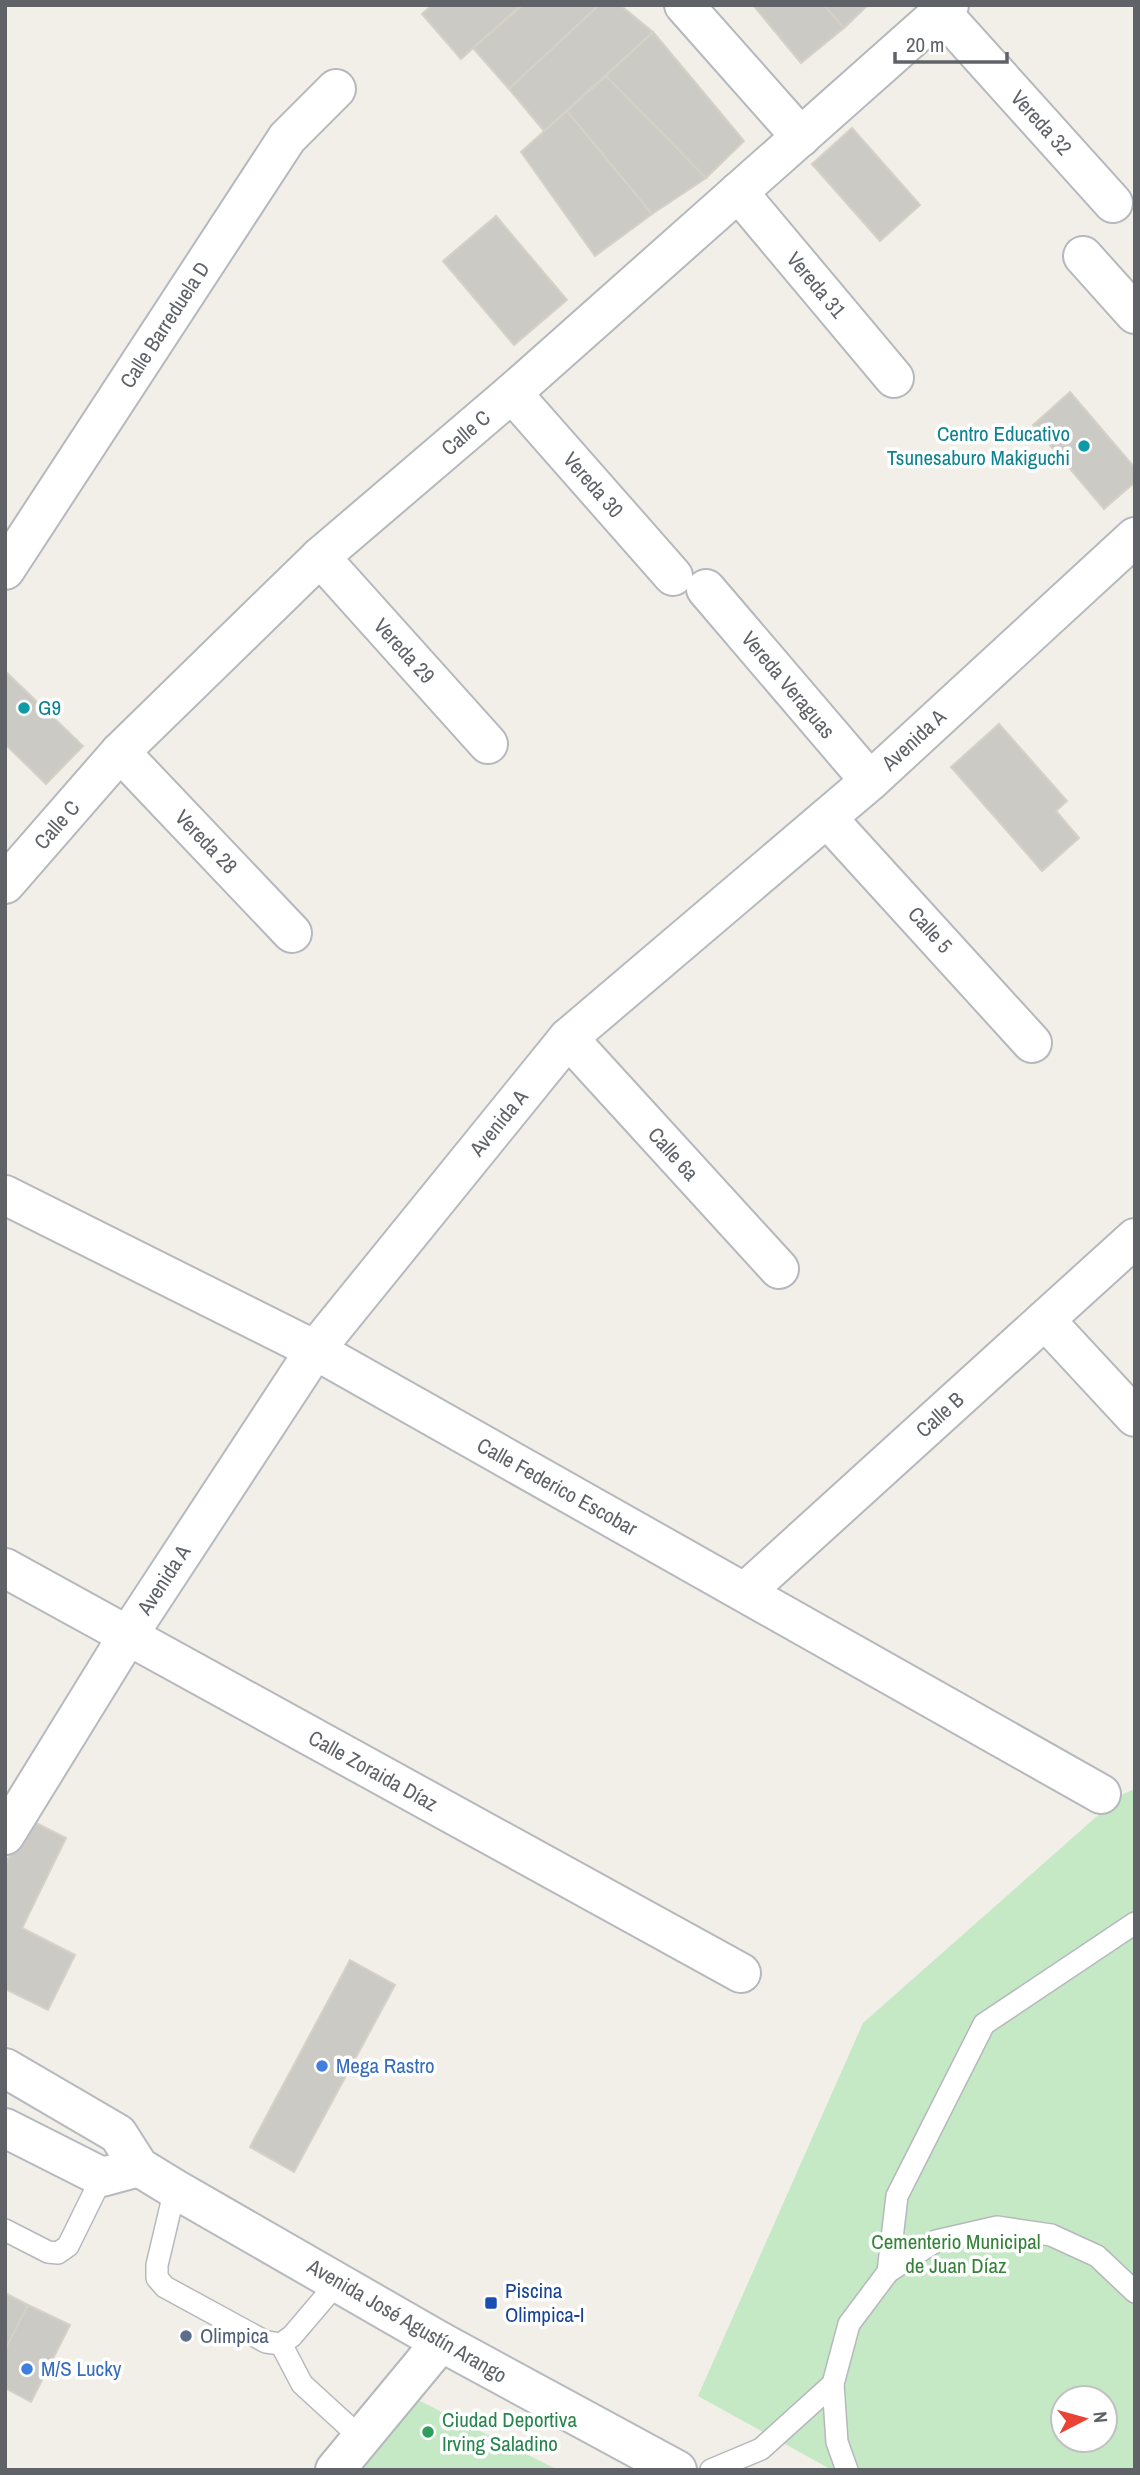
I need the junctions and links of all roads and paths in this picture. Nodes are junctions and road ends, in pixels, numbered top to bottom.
1 (684, 5) edge
2 (946, 9) edge
3 (335, 89) dead end
4 (801, 137) junction
5 (738, 192) junction
6 (1113, 203) dead end
7 (1083, 256) dead end
8 (1135, 314) edge
9 (894, 378) dead end
10 (512, 393) junction
11 (1135, 537) edge
12 (320, 557) junction
13 (5, 570) edge
14 (690, 583) joint
15 (488, 744) dead end
16 (120, 752) junction
17 (870, 781) junction
18 (827, 818) junction
19 (5, 884) edge
20 (292, 933) dead end
21 (568, 1038) junction
22 (1032, 1043) dead end
23 (5, 1195) edge
24 (1135, 1238) edge
25 (779, 1269) dead end
26 (1045, 1320) junction
27 (315, 1350) junction
28 (1135, 1418) edge
29 (5, 1569) edge
30 (745, 1592) junction
31 (127, 1637) junction
32 (1101, 1794) dead end
33 (5, 1835) edge
34 (1135, 1923) edge
35 (741, 1973) dead end
36 (5, 2068) edge
37 (5, 2128) edge
38 (139, 2167) junction
39 (102, 2177) junction
40 (175, 2189) junction
41 (5, 2231) edge
42 (888, 2272) junction
43 (338, 2282) junction
44 (1135, 2292) edge
45 (441, 2342) junction
46 (281, 2344) junction
47 (832, 2384) junction
48 (361, 2438) junction
49 (673, 2469) edge
50 (335, 2470) edge
51 (711, 2470) edge
52 (847, 2470) edge

1 - 4 street
2 - 4 street, Calle C
2 - 6 street, Vereda 32
3 - 13 street, Calle Barreduela D
4 - 5 street, Calle C
5 - 9 street, Vereda 31
5 - 10 street, Calle C
7 - 8 street
10 - 12 street, Calle C
10 - 14 street, Vereda 30
11 - 17 street, Avenida A
12 - 15 street, Vereda 29
12 - 16 street, Calle C
14 - 17 street, Vereda Veraguas
16 - 19 street, Calle C
16 - 20 street, Vereda 28
17 - 18 street, Avenida A
18 - 21 street, Avenida A
18 - 22 street, Calle 5
21 - 25 street, Calle 6a
21 - 27 street, Avenida A
23 - 27 street, Calle Federico Escobar
24 - 26 street, Calle B
26 - 28 street
26 - 30 street, Calle B
27 - 30 street, Calle Federico Escobar
27 - 31 street, Avenida A
29 - 31 street, Calle Zoraida Díaz
30 - 32 street, Calle Federico Escobar
31 - 33 street, Avenida A
31 - 35 street, Calle Zoraida Díaz
34 - 42 lane
36 - 38 street, Avenida José Agustín Arango
37 - 39 street
38 - 39 street
38 - 40 street, Avenida José Agustín Arango
39 - 41 lane
40 - 43 street, Avenida José Agustín Arango
40 - 46 lane
42 - 44 lane
42 - 47 lane
43 - 45 street, Avenida José Agustín Arango
43 - 46 lane
45 - 48 street
45 - 49 street, Avenida José Agustín Arango
46 - 48 lane
47 - 51 lane
47 - 52 lane
48 - 50 street

